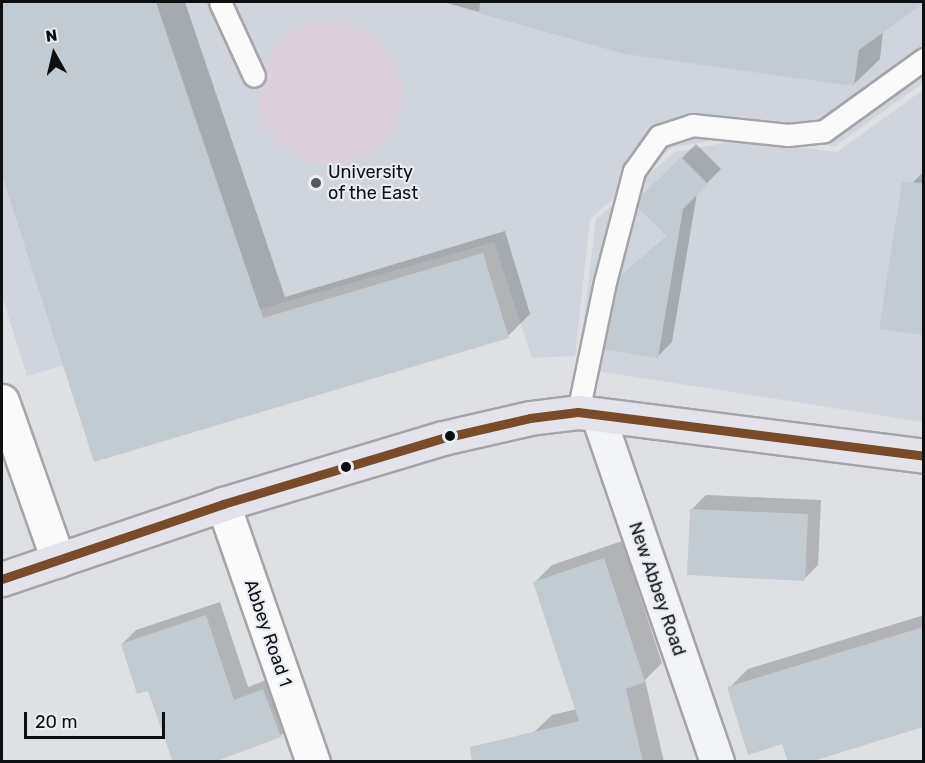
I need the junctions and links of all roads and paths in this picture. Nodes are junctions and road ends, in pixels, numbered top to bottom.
1 (220, 2) edge
2 (924, 59) edge
3 (254, 76) dead end
4 (2, 400) edge
5 (588, 414) junction
6 (924, 456) edge
7 (223, 504) junction
8 (58, 560) junction
9 (2, 579) edge
10 (313, 762) edge
11 (717, 762) edge

1 - 3 lane
2 - 5 lane
4 - 8 street
5 - 6 highway
5 - 7 highway
5 - 11 street, New Abbey Road
7 - 8 highway
7 - 10 street, Abbey Road 1
8 - 9 highway

